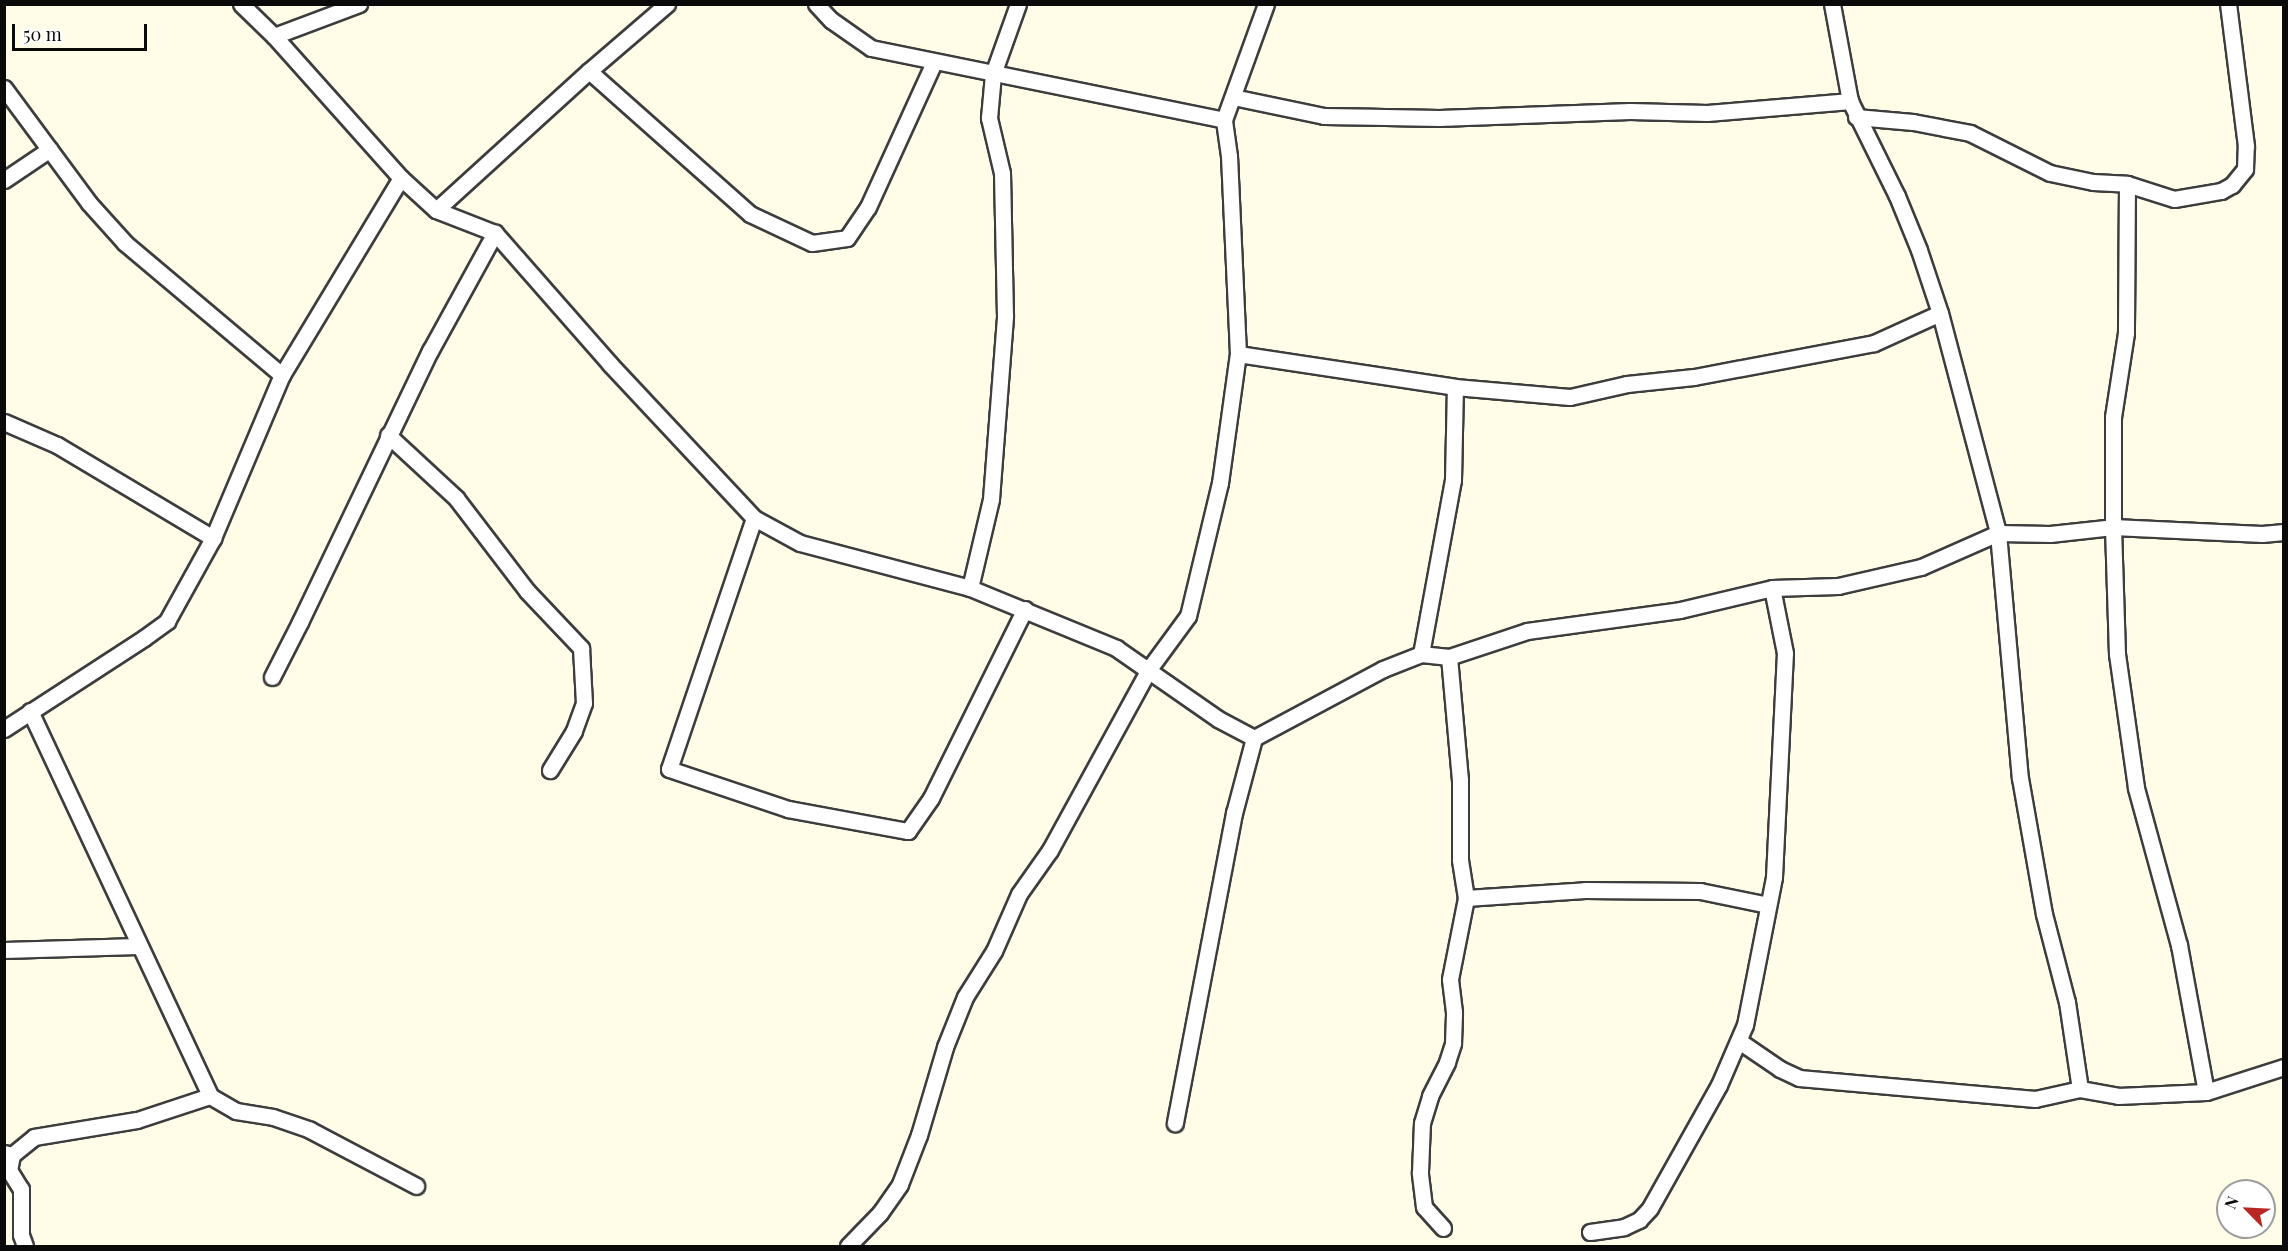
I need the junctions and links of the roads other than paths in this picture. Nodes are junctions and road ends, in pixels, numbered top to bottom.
1 (241, 4) edge
2 (359, 4) edge
3 (667, 4) edge
4 (816, 4) edge
5 (1018, 4) edge
6 (1266, 4) edge
7 (1832, 4) edge
8 (2228, 4) edge
9 (274, 36) junction
10 (934, 62) junction
11 (589, 71) junction
12 (993, 74) junction
13 (4, 88) edge
14 (1233, 98) junction
15 (1850, 101) junction
16 (1856, 117) junction
17 (1224, 120) junction
18 (50, 149) junction
19 (401, 178) junction
20 (4, 180) edge
21 (2127, 184) junction
22 (436, 210) junction
23 (495, 233) junction
24 (1940, 313) junction
25 (1238, 354) junction
26 (282, 375) junction
27 (1455, 387) junction
28 (4, 422) edge
29 (388, 435) junction
30 (754, 518) junction
31 (2113, 527) junction
32 (2283, 532) edge
33 (1998, 533) junction
34 (213, 538) junction
35 (970, 588) junction
36 (1772, 588) junction
37 (1025, 609) junction
38 (1421, 654) junction
39 (1449, 657) junction
40 (1149, 669) junction
41 (272, 676) dead end
42 (30, 711) junction
43 (4, 729) edge
44 (1254, 738) junction
45 (550, 770) dead end
46 (1466, 898) junction
47 (1768, 905) junction
48 (138, 946) junction
49 (4, 950) edge
50 (1739, 1041) junction
51 (2283, 1067) edge
52 (2080, 1089) junction
53 (2206, 1092) junction
54 (210, 1096) junction
55 (1175, 1123) dead end
56 (8, 1154) edge
57 (416, 1186) dead end
58 (1443, 1228) dead end
59 (1590, 1232) dead end
60 (25, 1246) edge
61 (848, 1246) edge

1 - 9 street
2 - 9 street
3 - 11 street
4 - 10 street
5 - 12 street
6 - 14 street
7 - 15 street
8 - 21 street
9 - 19 street
10 - 11 street
10 - 12 street
11 - 22 street
12 - 17 street
12 - 35 street
13 - 18 street
14 - 15 street
14 - 17 street
15 - 16 street
16 - 21 street
16 - 24 street
17 - 25 street
18 - 20 street
18 - 26 street
19 - 22 street
19 - 26 street
21 - 31 street
22 - 23 street
23 - 29 street
23 - 30 street
24 - 27 street
24 - 33 street
25 - 27 street
25 - 40 street
26 - 34 street
27 - 38 street
28 - 34 street
29 - 41 street
29 - 45 street
30 - 35 street
30 - 37 street
31 - 32 street
31 - 33 street
31 - 53 street
33 - 36 street
33 - 52 street
34 - 42 street
35 - 37 street
36 - 39 street
36 - 47 street
37 - 40 street
38 - 39 street
38 - 44 street
39 - 46 street
40 - 44 street
40 - 61 street
42 - 43 street
42 - 48 street
44 - 55 street
46 - 47 street
46 - 58 street
47 - 50 street
48 - 49 street
48 - 54 street
50 - 52 street
50 - 59 street
51 - 53 street
52 - 53 street
54 - 56 street
54 - 57 street
56 - 60 street

